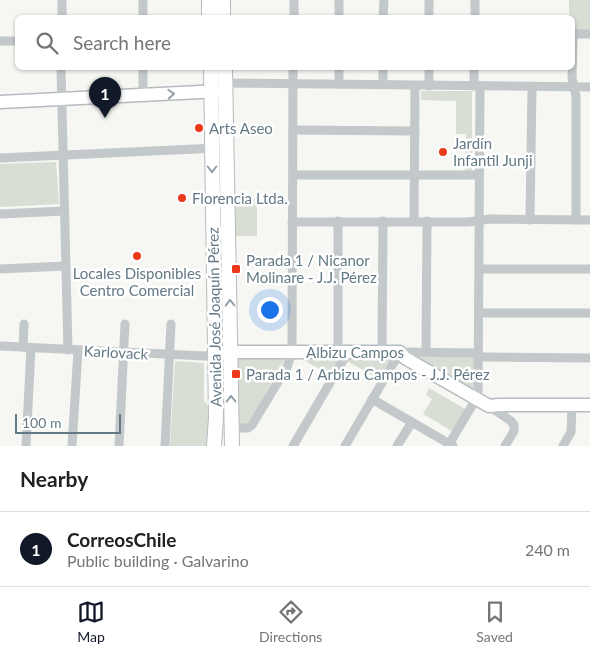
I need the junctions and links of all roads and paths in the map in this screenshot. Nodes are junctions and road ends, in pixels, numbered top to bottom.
1 (62, 0) edge
2 (143, 0) edge
3 (209, 0) edge
4 (223, 0) edge
5 (294, 0) edge
6 (339, 0) edge
7 (384, 0) edge
8 (428, 0) edge
9 (475, 0) edge
10 (62, 15) edge
11 (143, 15) edge
12 (209, 15) edge
13 (223, 15) edge
14 (294, 15) edge
15 (339, 15) edge
16 (384, 15) edge
17 (429, 15) edge
18 (475, 15) edge
19 (575, 34) edge
20 (590, 34) edge
21 (0, 41) edge
22 (15, 41) edge
23 (61, 70) edge
24 (143, 70) edge
25 (211, 70) edge
26 (225, 70) edge
27 (293, 70) edge
28 (339, 70) edge
29 (383, 70) edge
30 (429, 70) edge
31 (474, 70) edge
32 (572, 70) edge
33 (293, 84) junction
34 (339, 84) junction
35 (383, 84) junction
36 (415, 86) junction
37 (429, 86) junction
38 (477, 86) junction
39 (226, 87) junction
40 (532, 87) junction
41 (574, 87) junction
42 (590, 87) edge
43 (212, 92) junction
44 (143, 95) junction
45 (61, 99) junction
46 (0, 102) edge
47 (293, 130) junction
48 (415, 131) junction
49 (212, 148) junction
50 (227, 148) junction
51 (63, 155) junction
52 (0, 158) edge
53 (415, 174) junction
54 (479, 174) junction
55 (293, 175) junction
56 (64, 211) junction
57 (0, 214) edge
58 (530, 220) junction
59 (576, 220) junction
60 (590, 220) edge
61 (414, 221) junction
62 (479, 221) junction
63 (213, 222) junction
64 (228, 222) junction
65 (292, 222) junction
66 (338, 222) junction
67 (383, 222) junction
68 (427, 222) junction
69 (66, 266) junction
70 (479, 268) junction
71 (0, 269) edge
72 (590, 269) edge
73 (479, 313) junction
74 (590, 313) edge
75 (24, 324) dead end
76 (125, 324) dead end
77 (171, 324) dead end
78 (0, 346) edge
79 (27, 348) junction
80 (73, 350) junction
81 (124, 352) junction
82 (231, 352) junction
83 (292, 352) junction
84 (343, 352) junction
85 (382, 352) junction
86 (400, 352) junction
87 (426, 352) junction
88 (215, 354) junction
89 (170, 355) junction
90 (478, 355) junction
91 (590, 358) edge
92 (372, 399) junction
93 (481, 402) junction
94 (572, 405) junction
95 (590, 405) edge
96 (216, 420) junction
97 (412, 422) junction
98 (232, 428) junction
99 (450, 445) edge
100 (26, 446) edge
101 (72, 446) edge
102 (119, 446) edge
103 (166, 446) edge
104 (214, 446) edge
105 (219, 446) edge
106 (232, 446) edge
107 (293, 446) edge
108 (345, 446) edge
109 (397, 446) edge
110 (505, 446) edge
111 (563, 446) edge

1 - 10 street
2 - 11 street
3 - 12 main road
4 - 13 main road
5 - 14 street
6 - 15 street
7 - 16 street
8 - 17 street
9 - 18 street
19 - 20 street
21 - 22 street
23 - 45 street
24 - 44 street
25 - 43 main road, Avenida José Joaquín Pérez
26 - 39 main road, Avenida José Joaquín Pérez
27 - 33 street
28 - 34 street
29 - 35 street
30 - 37 street
31 - 38 street
32 - 41 street
33 - 34 street
33 - 39 street
33 - 47 street
34 - 35 street
35 - 36 street
36 - 37 street
36 - 48 street
37 - 38 street
38 - 40 street
38 - 54 street
39 - 43 street
39 - 50 main road, Avenida José Joaquín Pérez
40 - 41 street
40 - 58 street
41 - 42 street
41 - 59 street
44 -> 43 street
43 - 49 main road, Avenida José Joaquín Pérez
44 - 45 street
45 - 46 street
45 - 51 street
47 - 48 street
47 - 55 street
48 - 53 street
49 - 50 street
49 - 51 street
49 -> 63 main road, Avenida José Joaquín Pérez
50 - 64 main road, Avenida José Joaquín Pérez
51 - 52 street
51 - 56 street
53 - 54 street
53 - 55 street
53 - 61 street
54 - 62 street
55 - 65 street
56 - 57 street
56 - 69 street
58 - 59 street
58 - 62 street
59 - 60 street
61 - 67 street
61 - 68 street
62 - 68 street
62 - 70 street
63 - 64 main road
63 - 88 main road, Avenida José Joaquín Pérez
82 -> 64 main road, Avenida José Joaquín Pérez
65 - 66 street
65 - 83 street
66 - 67 street
66 - 84 street
67 - 85 street
68 - 87 street
69 - 71 street
69 - 80 street
70 - 72 street
70 - 73 street
73 - 74 street
73 - 90 street
75 - 79 street
76 - 81 street
77 - 89 street
78 - 79 street, Karlovack
79 - 80 street, Karlovack
79 - 100 street
80 - 81 street, Karlovack
80 - 101 street
81 - 89 street, Karlovack
81 - 102 street
82 - 83 street, Albizu Campos
82 - 88 street, Karlovack
98 -> 82 main road, Avenida José Joaquín Pérez
83 - 84 street, Albizu Campos
83 - 98 street
84 - 85 street, Albizu Campos
84 - 107 street
85 - 86 street, Albizu Campos
86 - 87 street, Albizu Campos
86 - 92 street
86 - 93 street
87 - 90 street, Albizu Campos
88 - 89 street, Karlovack
88 - 96 main road, Avenida José Joaquín Pérez
89 - 103 street
90 - 91 street, Albizu Campos
90 - 93 street
92 - 97 street
92 - 108 street
93 - 94 street
93 - 99 street
93 - 110 street
94 - 95 street
94 - 111 street
96 - 104 main road, Avenida José Joaquín Pérez
96 - 105 main road
97 - 99 street
97 - 109 street
98 - 106 main road, Avenida José Joaquín Pérez

